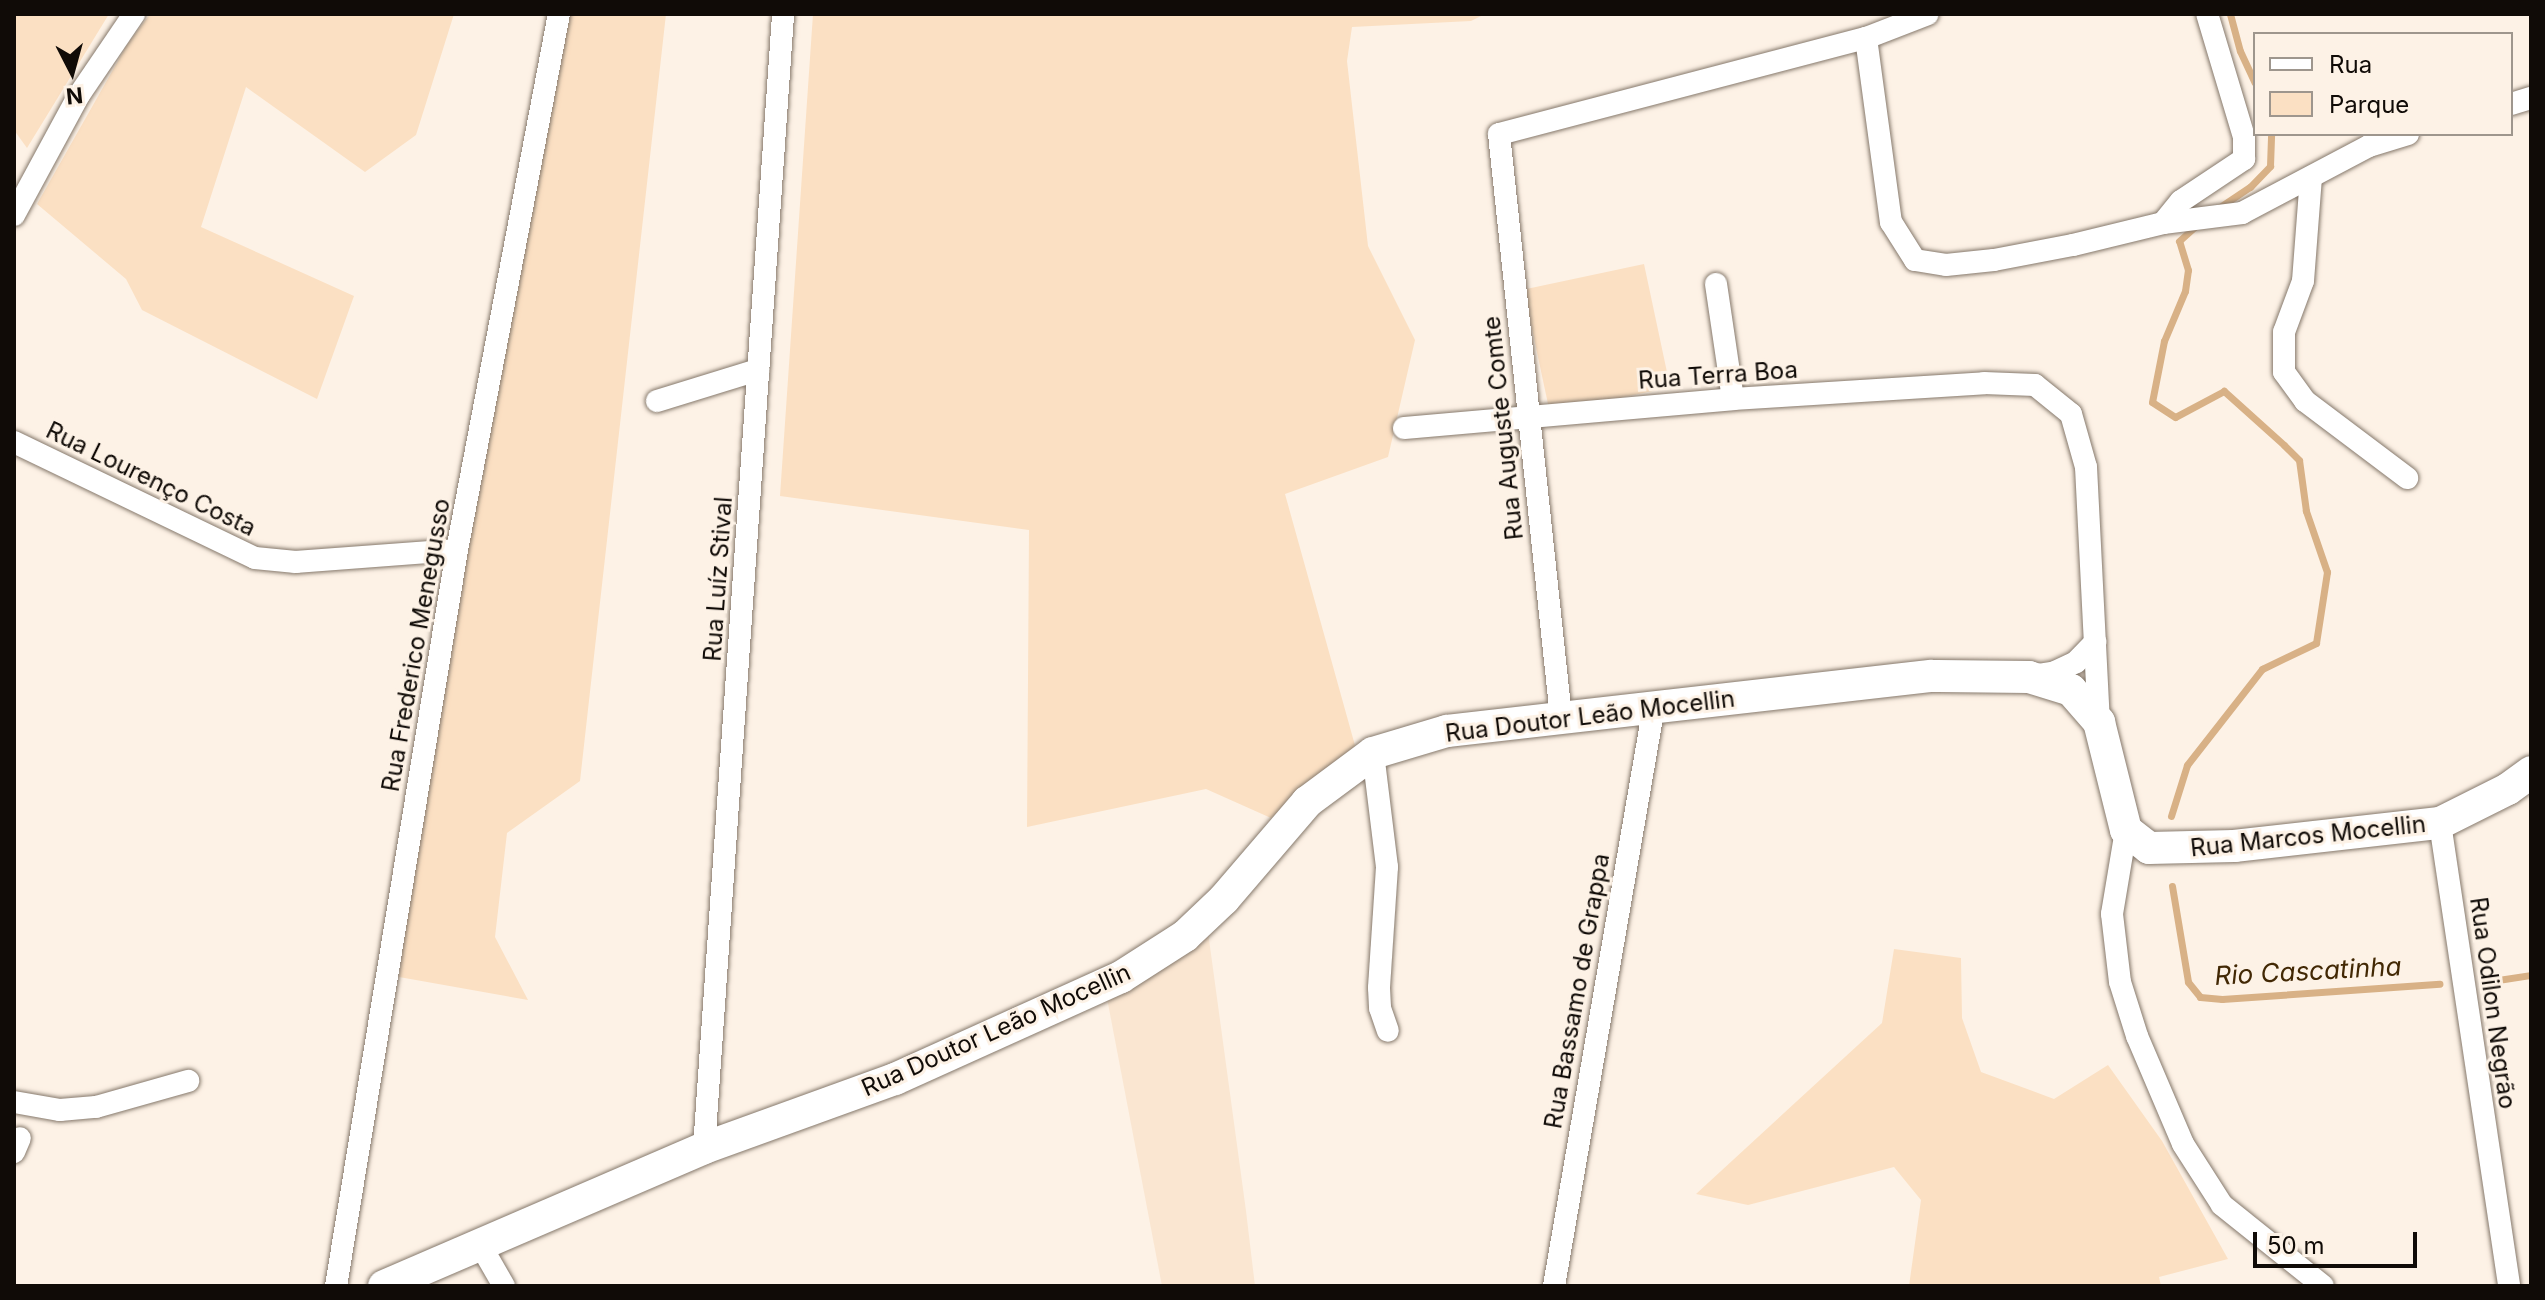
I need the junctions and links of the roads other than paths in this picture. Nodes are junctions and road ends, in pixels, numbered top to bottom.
1 (134, 14) edge
2 (559, 14) edge
3 (783, 14) edge
4 (1928, 14) edge
5 (2207, 14) edge
6 (1866, 38) junction
7 (2402, 136) edge
8 (2311, 177) junction
9 (14, 215) edge
10 (2173, 222) junction
11 (1716, 284) dead end
12 (758, 370) junction
13 (1733, 399) junction
14 (657, 401) dead end
15 (1528, 416) junction
16 (1404, 428) dead end
17 (14, 442) edge
18 (2407, 478) dead end
19 (457, 550) junction
20 (2095, 642) junction
21 (2029, 677) junction
22 (1654, 706) junction
23 (1561, 717) junction
24 (2099, 722) junction
25 (1373, 753) junction
26 (2531, 772) edge
27 (2440, 823) junction
28 (2126, 830) junction
29 (1388, 1031) dead end
30 (188, 1081) dead end
31 (14, 1102) edge
32 (704, 1148) junction
33 (481, 1246) junction
34 (336, 1286) edge
35 (384, 1286) edge
36 (504, 1286) edge
37 (1554, 1286) edge
38 (2323, 1286) edge
39 (2509, 1286) edge

1 - 9 street
2 - 19 street, Rua Frederico Menegusso
3 - 12 street, Rua Luíz Stival
4 - 6 street
5 - 10 street
6 - 10 street
6 - 15 street, Rua Auguste Comte
7 - 8 street
8 - 10 street
8 - 18 street
11 - 13 street
12 - 14 street
12 - 32 street, Rua Luíz Stival
13 - 15 street, Rua Terra Boa
13 - 20 street, Rua Terra Boa
15 - 16 street, Rua Terra Boa
15 - 23 street, Rua Auguste Comte
17 - 19 street, Rua Lourenço Costa
19 - 34 street, Rua Frederico Menegusso
20 - 21 street
20 - 24 street
21 - 22 street, Rua Doutor Leão Mocellin
21 - 24 street, Rua Doutor Leão Mocellin
22 - 23 street, Rua Doutor Leão Mocellin
22 - 37 street, Rua Bassamo de Grappa
23 - 25 street, Rua Doutor Leão Mocellin
24 - 28 street, Rua Doutor Leão Mocellin
25 - 29 street
25 - 32 street, Rua Doutor Leão Mocellin
26 - 27 street, Rua Marcos Mocellin
27 - 28 street, Rua Marcos Mocellin
27 - 39 street, Rua Odilon Negrão
28 - 38 street
30 - 31 street
32 - 33 street, Rua Doutor Leão Mocellin
33 - 35 street, Rua Doutor Leão Mocellin
33 - 36 street

